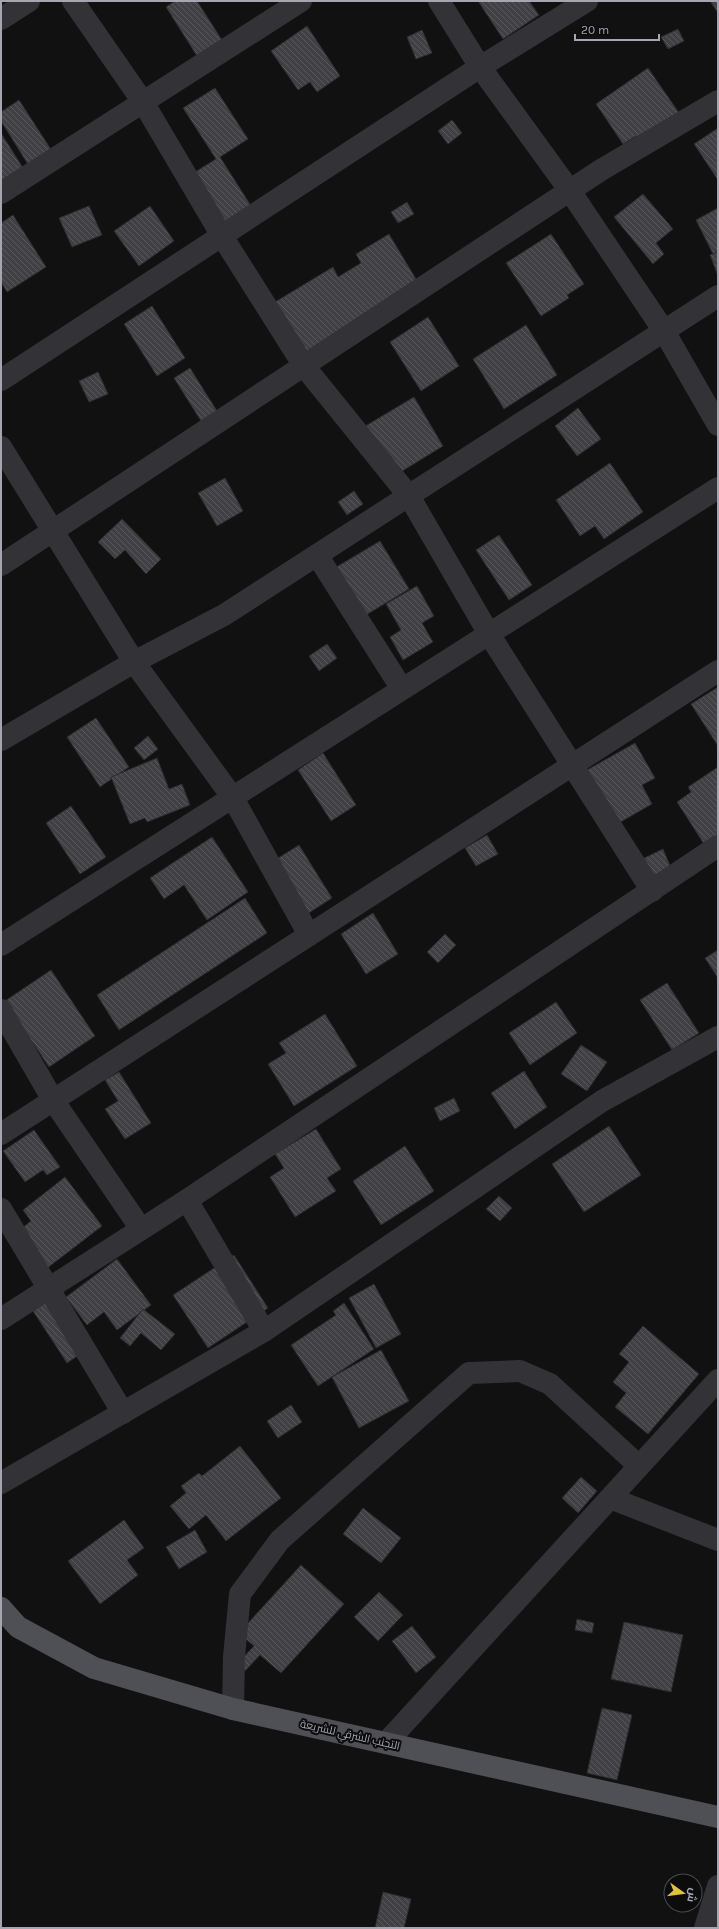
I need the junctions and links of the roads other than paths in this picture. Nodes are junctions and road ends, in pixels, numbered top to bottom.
1 (29, 1) edge
2 (73, 1) edge
3 (301, 1) edge
4 (440, 1) edge
5 (586, 1) edge
6 (1, 19) edge
7 (480, 67) junction
8 (718, 101) edge
9 (143, 102) junction
10 (570, 191) junction
11 (1, 193) edge
12 (222, 236) junction
13 (718, 296) edge
14 (664, 331) junction
15 (304, 366) junction
16 (1, 380) edge
17 (718, 425) edge
18 (1, 447) edge
19 (718, 488) edge
20 (409, 496) junction
21 (52, 532) junction
22 (317, 555) junction
23 (1, 565) edge
24 (488, 634) junction
25 (134, 662) junction
26 (718, 671) edge
27 (402, 689) junction
28 (1, 740) edge
29 (573, 765) junction
30 (232, 798) junction
31 (718, 846) edge
32 (652, 891) junction
33 (309, 936) junction
34 (1, 945) edge
35 (1, 1010) edge
36 (718, 1037) edge
37 (53, 1100) junction
38 (1, 1134) edge
39 (186, 1200) junction
40 (1, 1209) edge
41 (141, 1229) junction
42 (49, 1288) junction
43 (1, 1319) edge
44 (264, 1331) junction
45 (716, 1385) edge
46 (123, 1412) junction
47 (639, 1466) junction
48 (1, 1483) edge
49 (610, 1498) junction
50 (718, 1540) edge
51 (1, 1608) edge
52 (233, 1709) junction
53 (386, 1743) junction
54 (718, 1817) edge
55 (718, 1886) edge
56 (705, 1928) edge

1 - 6 street
2 - 9 street
3 - 9 street
4 - 7 street
5 - 7 street
7 - 10 street
7 - 12 street
8 - 10 street
9 - 11 street
9 - 12 street
10 - 14 street
10 - 15 street
12 - 15 street
12 - 16 street
13 - 14 street
14 - 17 street
14 - 20 street
15 - 20 street
15 - 21 street
18 - 21 street
19 - 24 street
20 - 22 street
20 - 24 street
21 - 23 street
21 - 25 street
22 - 25 street
22 - 27 street
24 - 27 street
24 - 29 street
25 - 28 street
25 - 30 street
26 - 29 street
27 - 30 street
29 - 32 street
29 - 33 street
30 - 33 street
30 - 34 street
31 - 32 street
32 - 39 street
33 - 37 street
35 - 37 street
36 - 44 street
37 - 38 street
37 - 41 street
39 - 41 street
39 - 44 street
40 - 42 street
41 - 42 street
42 - 43 street
42 - 46 street
44 - 46 street
45 - 47 street
46 - 48 street
47 - 49 street
47 - 52 street
49 - 50 street
49 - 53 street
51 - 52 main road, التجنب الشرقي للشريعة
52 - 53 main road, التجنب الشرقي للشريعة
53 - 54 main road, التجنب الشرقي للشريعة
55 - 56 street

